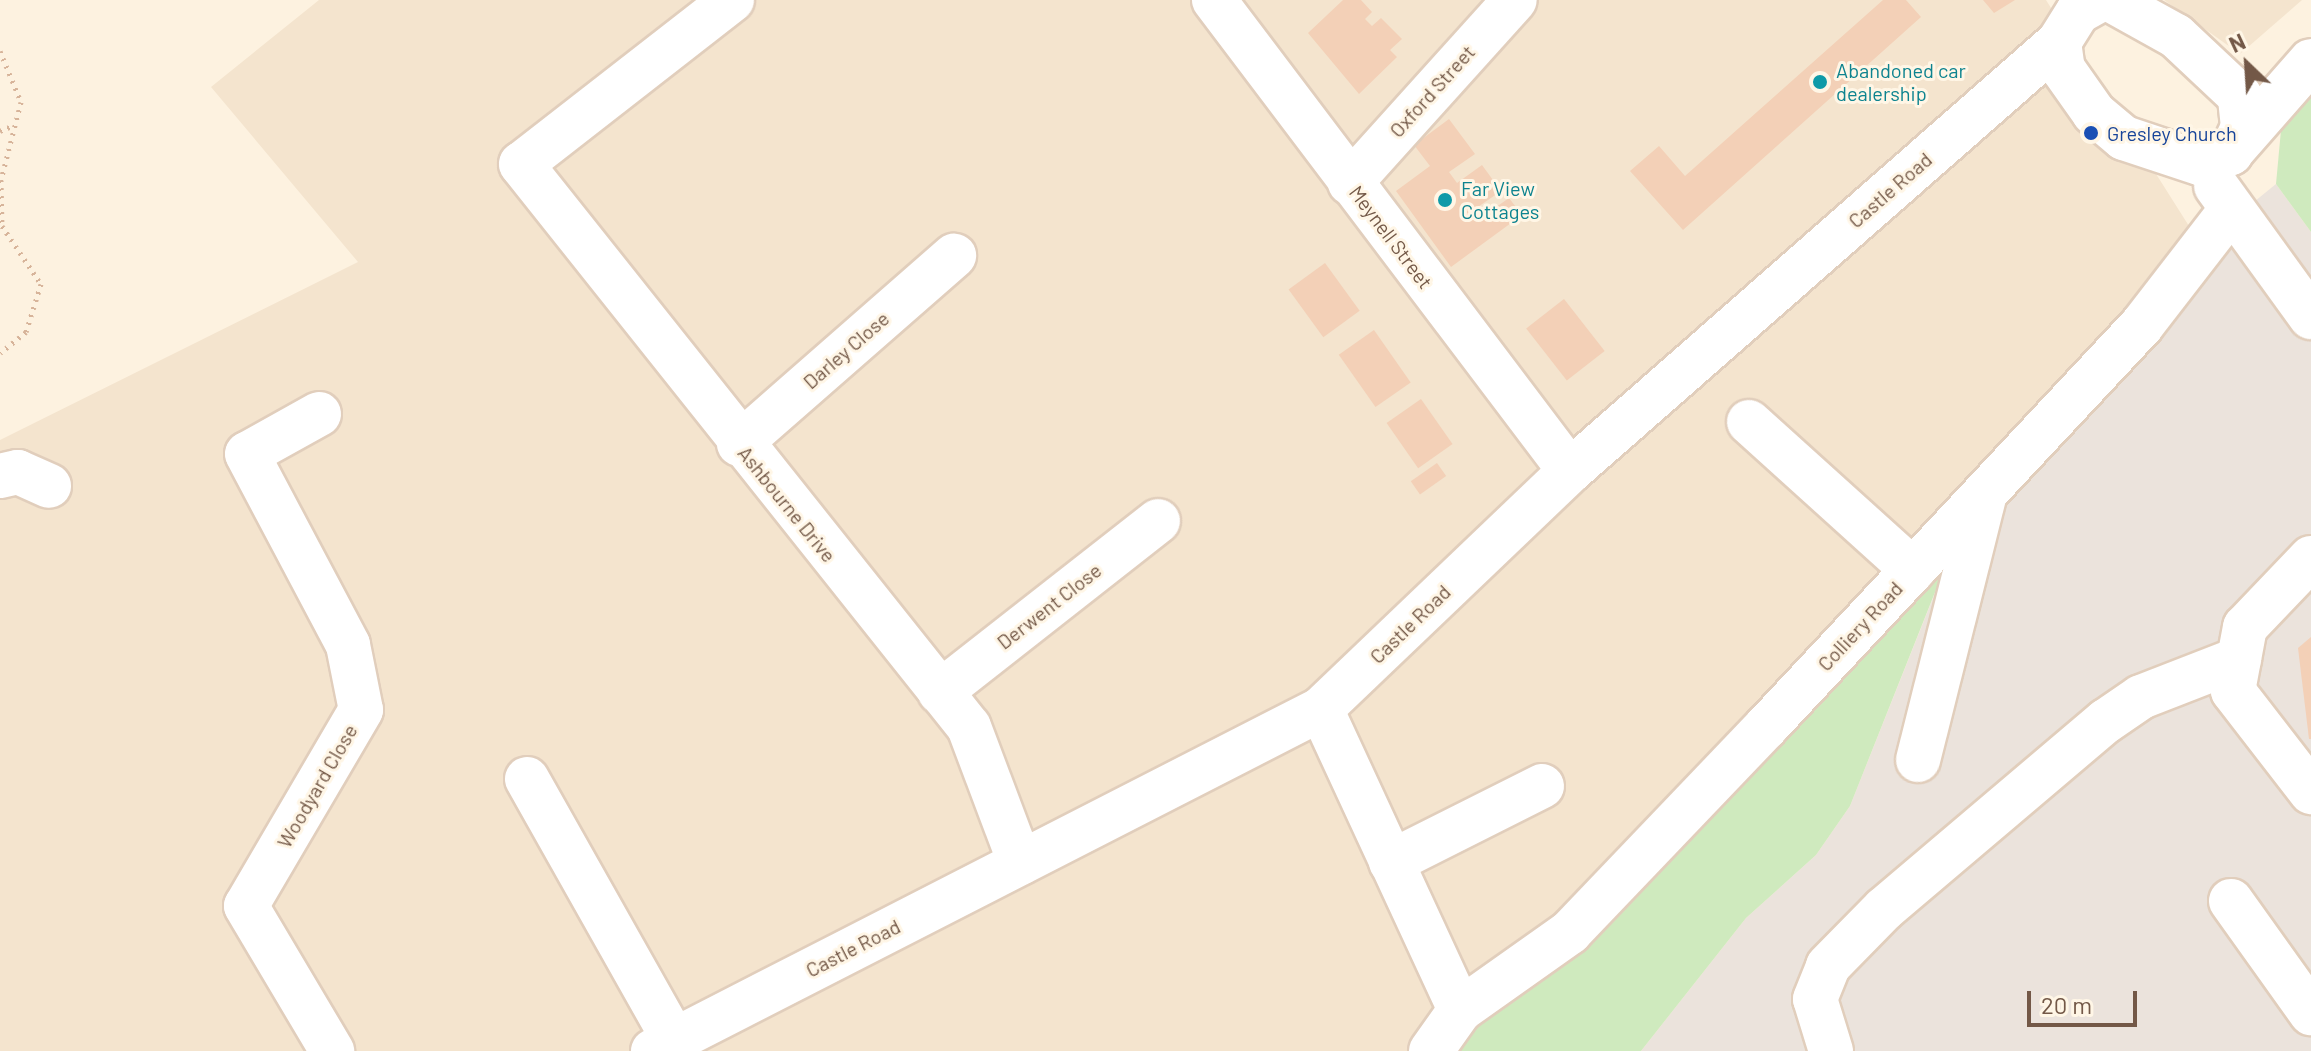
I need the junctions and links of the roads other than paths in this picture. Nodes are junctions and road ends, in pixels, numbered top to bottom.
1 (732, 0) edge
2 (1214, 0) edge
3 (1515, 0) edge
4 (2100, 0) edge
5 (2111, 0) edge
6 (2059, 42) junction
7 (2305, 67) edge
8 (2218, 70) junction
9 (2216, 158) junction
10 (1350, 183) junction
11 (2231, 210) junction
12 (954, 256) dead end
13 (2311, 317) edge
14 (319, 414) dead end
15 (1749, 422) dead end
16 (739, 444) junction
17 (1570, 471) junction
18 (0, 476) edge
19 (49, 486) dead end
20 (1986, 491) junction
21 (1158, 521) dead end
22 (2311, 558) edge
23 (1913, 570) junction
24 (2239, 659) junction
25 (940, 692) junction
26 (1321, 709) junction
27 (1918, 760) dead end
28 (527, 779) dead end
29 (1542, 786) dead end
30 (2311, 792) edge
31 (1391, 862) junction
32 (1020, 863) junction
33 (2231, 901) dead end
34 (1460, 1010) junction
35 (2311, 1013) edge
36 (664, 1046) edge
37 (332, 1051) edge
38 (1431, 1051) edge
39 (1831, 1051) edge

1 - 16 street, Ashbourne Drive
2 - 10 street, Meynell Street
3 - 10 street, Oxford Street
4 - 6 street, Castle Road
5 - 8 street
6 - 9 street
6 - 17 street, Castle Road
7 - 8 street
7 - 9 street
8 - 9 street
9 - 11 street
10 - 17 street, Meynell Street
11 - 13 street
11 - 20 street, Colliery Road
12 - 16 street, Darley Close
14 - 37 street, Woodyard Close
15 - 23 street
16 - 25 street, Ashbourne Drive
17 - 26 street, Castle Road
18 - 19 street
20 - 23 street, Colliery Road
20 - 27 street
21 - 25 street, Derwent Close
22 - 24 street
23 - 34 street, Colliery Road
24 - 30 street
24 - 39 street
25 - 32 street, Ashbourne Drive
26 - 31 street
26 - 32 street, Castle Road
28 - 36 street
29 - 31 street
31 - 34 street
32 - 36 street, Castle Road
33 - 35 street
34 - 38 street, Colliery Road

